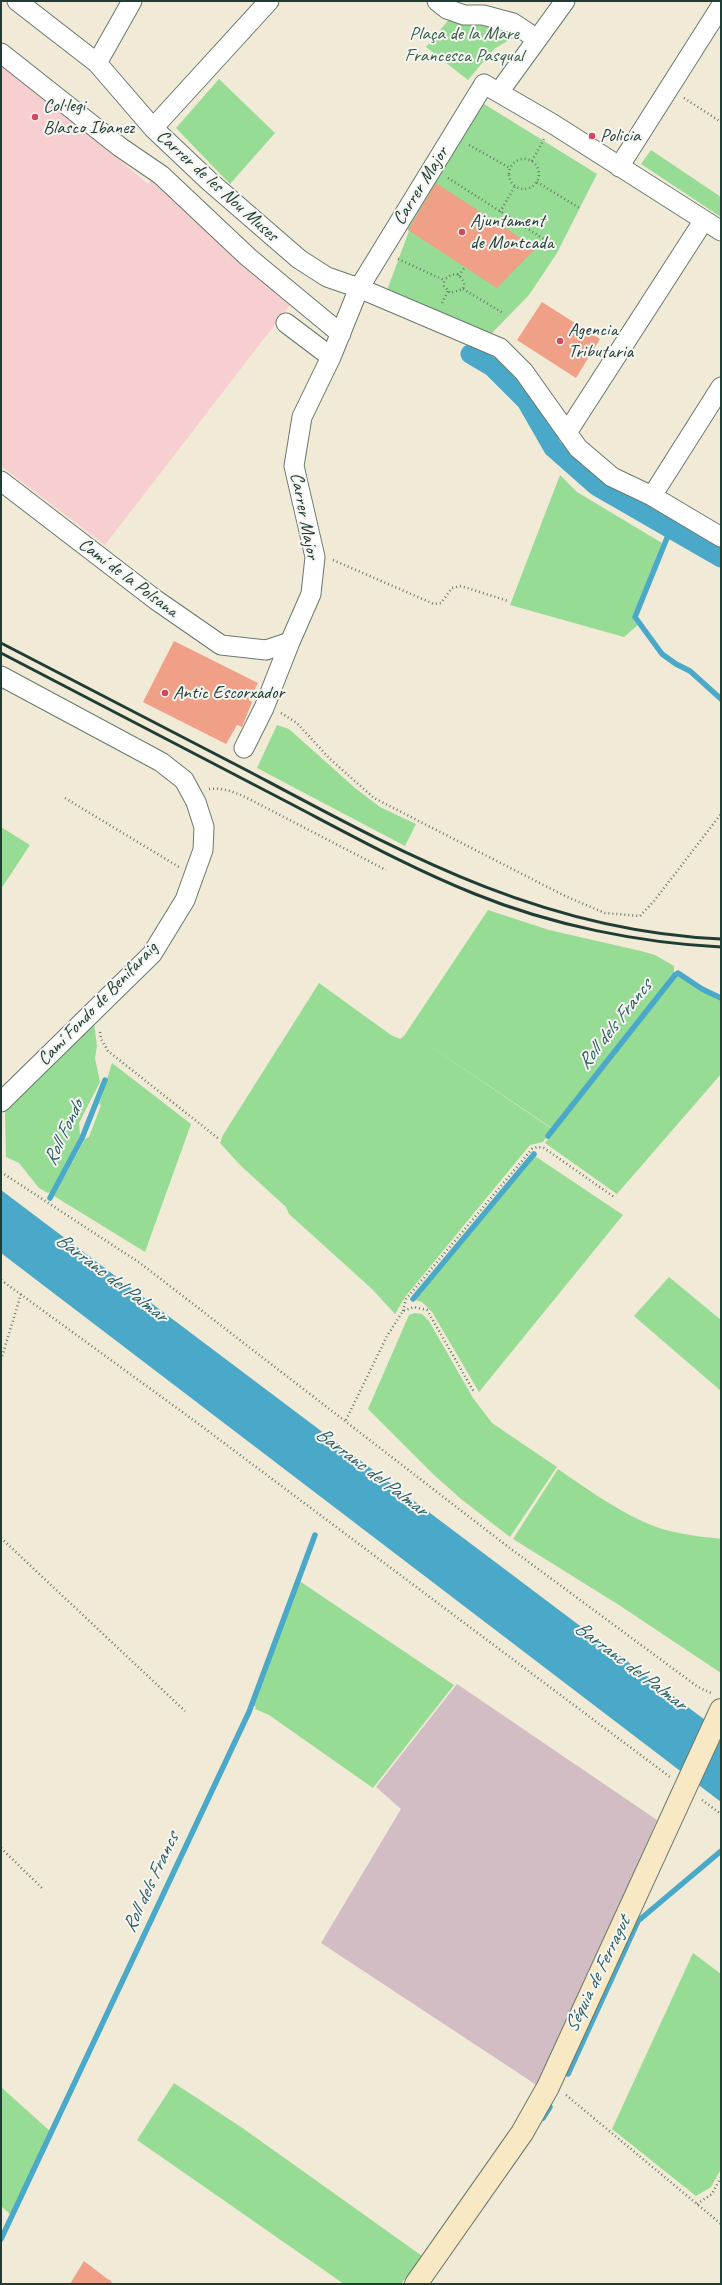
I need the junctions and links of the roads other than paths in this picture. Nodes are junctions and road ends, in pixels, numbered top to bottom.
1 (17, 1) edge
2 (132, 1) edge
3 (269, 1) edge
4 (565, 1) edge
5 (442, 5) edge
6 (721, 6) edge
7 (537, 39) junction
8 (1, 53) edge
9 (97, 63) junction
10 (492, 88) junction
11 (153, 128) junction
12 (619, 167) junction
13 (704, 220) junction
14 (721, 231) edge
15 (359, 288) junction
16 (286, 323) dead end
17 (343, 329) junction
18 (331, 357) junction
19 (721, 387) edge
20 (568, 431) junction
21 (1, 481) edge
22 (652, 496) junction
23 (721, 537) edge
24 (290, 642) junction
25 (1, 676) edge
26 (244, 748) dead end
27 (1, 1102) edge
28 (718, 1702) edge
29 (416, 2284) edge

1 - 9 street, Carrer de les Nou Muses
2 - 9 street
3 - 11 street
4 - 7 street, Carrer Major
5 - 7 street
6 - 12 street
7 - 10 street, Carrer Major
8 - 17 street
9 - 11 street, Carrer de les Nou Muses
10 - 12 street
10 - 15 street, Carrer Major
11 - 15 street, Carrer de les Nou Muses
12 - 13 street
13 - 14 street
13 - 20 street
15 - 17 street, Carrer Major
15 - 20 street, Carrer de les Nou Muses
16 - 18 street
17 - 18 street, Carrer Major
18 - 24 street, Carrer Major
19 - 22 street
20 - 22 street
21 - 24 street, Camí de la Polsana
22 - 23 street
24 - 26 street, Carrer Major
25 - 27 street, Camí Fondo de Benifaraig
28 - 29 street

